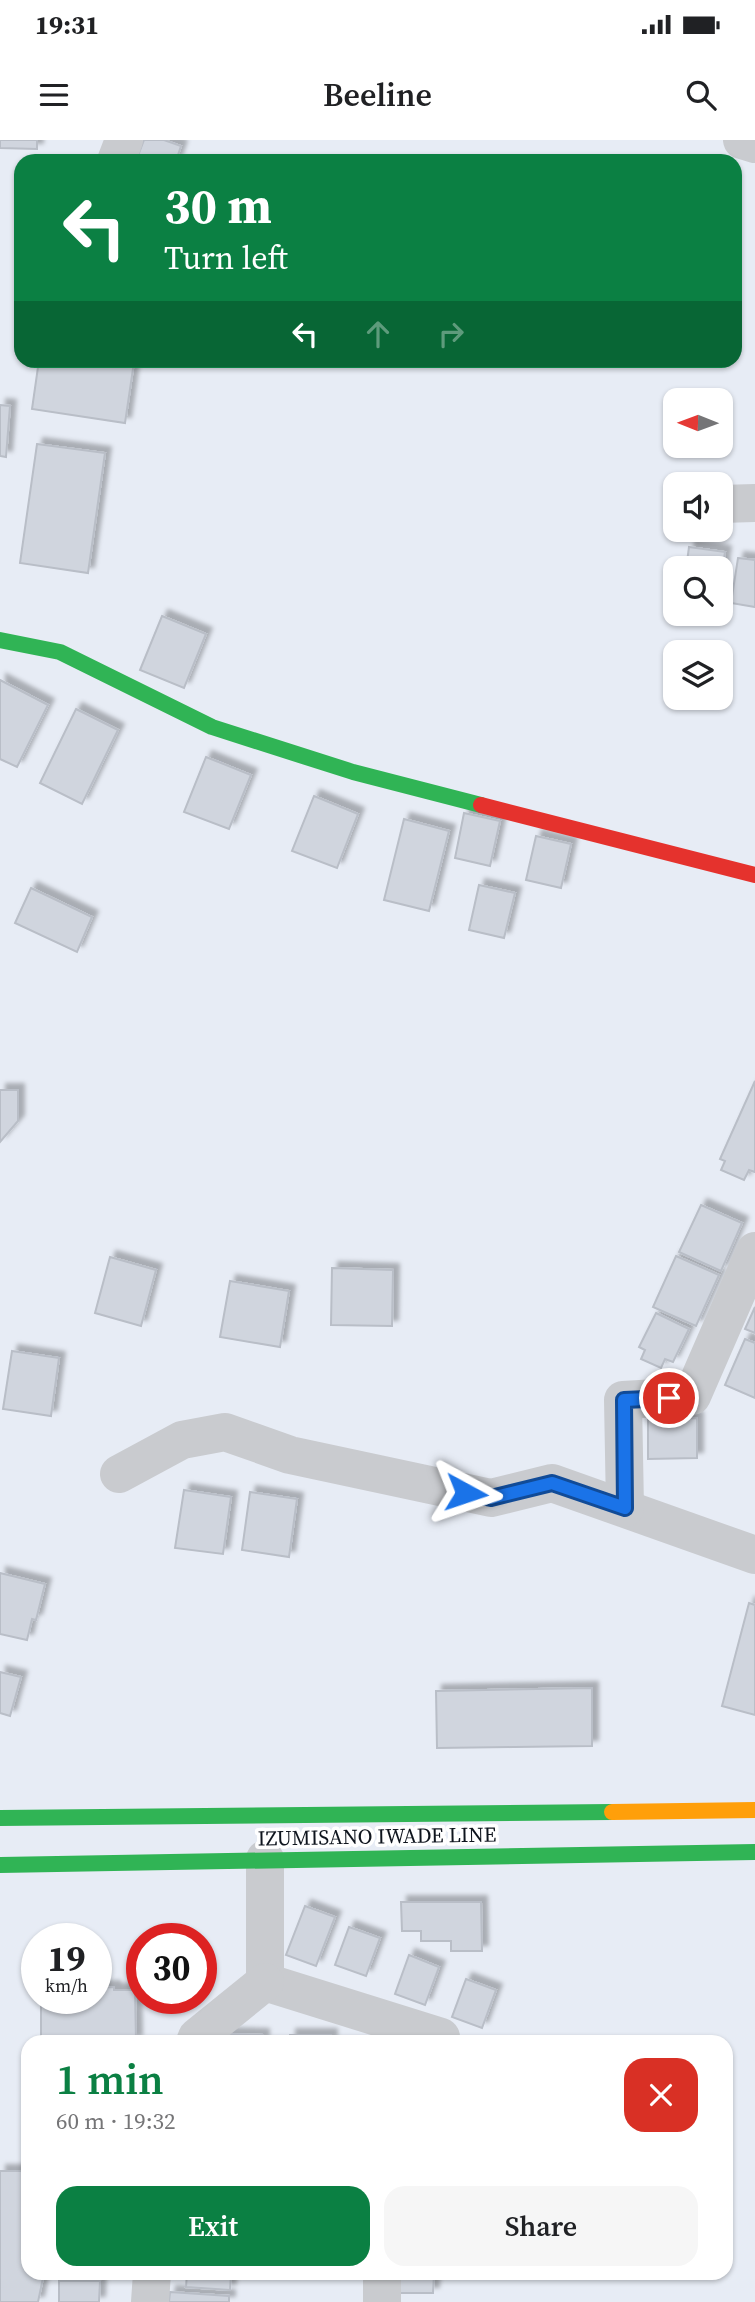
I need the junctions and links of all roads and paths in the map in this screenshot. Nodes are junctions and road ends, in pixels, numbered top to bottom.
1 (741, 140) edge
2 (755, 144) edge
3 (755, 503) edge
4 (733, 504) edge
5 (0, 640) edge
6 (755, 876) edge
7 (755, 1251) edge
8 (119, 1474) dead end
9 (625, 1508) junction
10 (755, 1555) edge
11 (755, 1810) edge
12 (0, 1818) edge
13 (755, 1852) edge
14 (265, 1859) junction
15 (0, 1866) edge
16 (265, 1982) junction
17 (379, 2030) edge
18 (199, 2035) edge
19 (423, 2035) edge
20 (152, 2280) edge
21 (382, 2280) edge
22 (150, 2302) edge
23 (382, 2302) edge

1 - 2 street
3 - 4 street
5 - 6 main road
7 - 9 street
8 - 9 street
9 - 10 street
11 - 12 main road, IZUMISANO IWADE LINE
13 - 14 main road, IZUMISANO IWADE LINE
14 - 15 main road, IZUMISANO IWADE LINE
14 - 16 street
16 - 17 street
16 - 18 street
17 - 19 street
20 - 22 street
21 - 23 street

